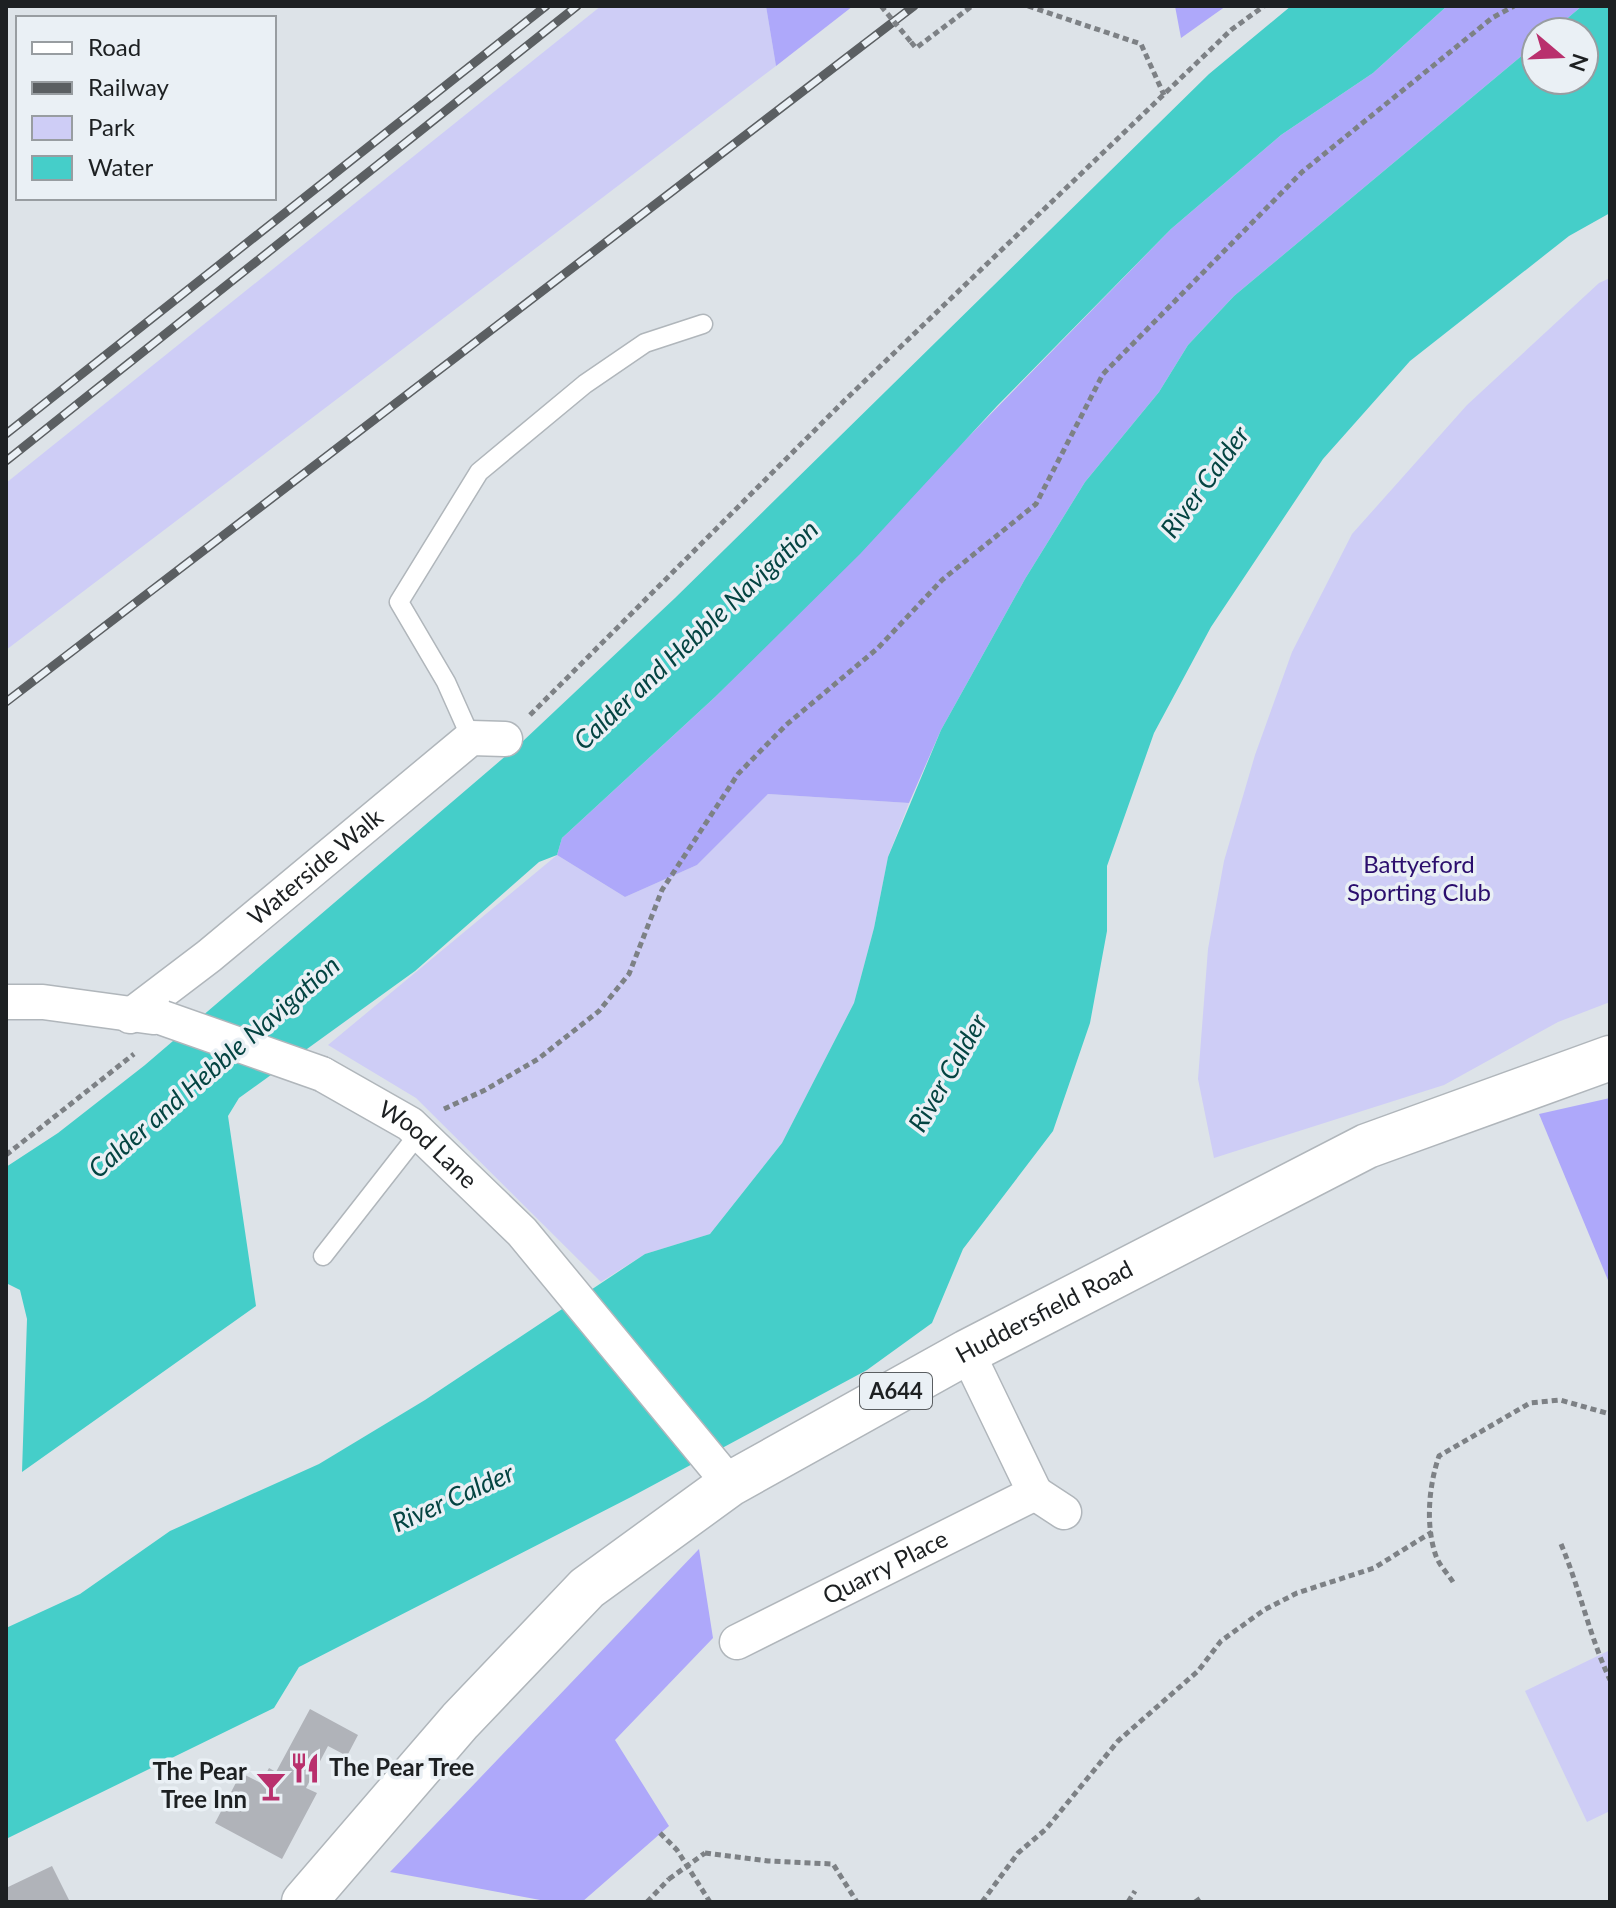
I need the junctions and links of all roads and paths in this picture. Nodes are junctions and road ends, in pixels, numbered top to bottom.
1 (881, 6) edge
2 (972, 6) edge
3 (1028, 6) edge
4 (1264, 6) edge
5 (1514, 6) edge
6 (1164, 95) junction
7 (703, 324) dead end
8 (471, 738) junction
9 (505, 739) joint
10 (6, 1002) edge
11 (146, 1017) junction
12 (143, 1047) dead end
13 (1610, 1058) edge
14 (415, 1128) junction
15 (6, 1155) edge
16 (323, 1256) dead end
17 (967, 1352) junction
18 (1610, 1414) edge
19 (719, 1471) junction
20 (1035, 1493) junction
21 (1064, 1512) dead end
22 (1432, 1532) junction
23 (1561, 1544) dead end
24 (1453, 1582) dead end
25 (737, 1642) dead end
26 (1610, 1680) edge
27 (660, 1833) dead end
28 (1135, 1891) dead end
29 (304, 1902) edge
30 (647, 1902) edge
31 (710, 1902) edge
32 (857, 1902) edge
33 (982, 1902) edge
34 (1128, 1902) edge

1 - 2 path, bridge
3 - 6 path
4 - 6 path
5 - 14 path
6 - 9 path
7 - 8 lane
8 - 9 street
8 - 11 street, Waterside Walk
10 - 11 street, Wood Lane
11 - 14 street, Wood Lane, bridge
12 - 15 path
13 - 17 highway, Huddersfield Road / A644
14 - 16 lane
14 - 19 street, Wood Lane
17 - 19 highway, Huddersfield Road / A644
17 - 20 street
18 - 22 path
19 - 29 highway, Huddersfield Road / A644
20 - 21 street
20 - 25 street, Quarry Place
22 - 24 path
22 - 33 path
23 - 26 path
27 - 31 path
28 - 34 path
30 - 32 path, bridge

